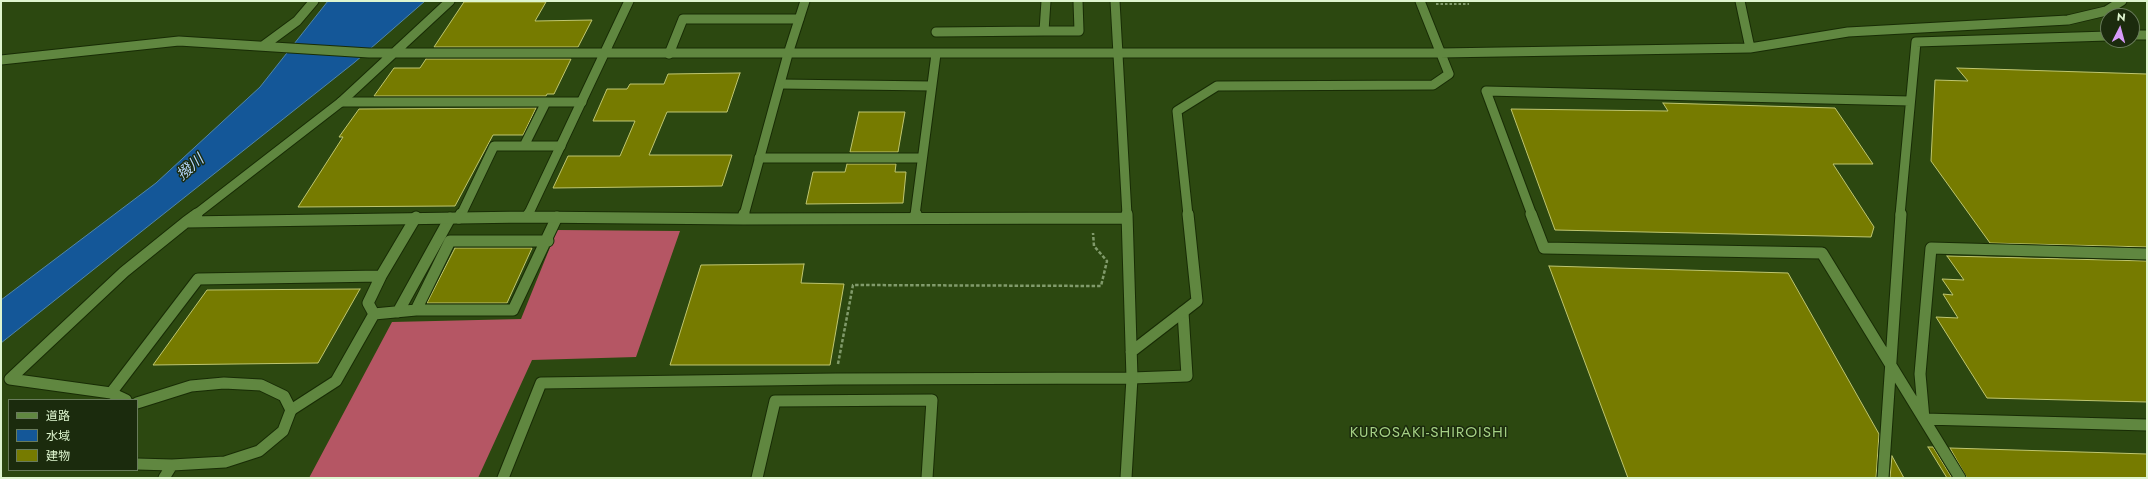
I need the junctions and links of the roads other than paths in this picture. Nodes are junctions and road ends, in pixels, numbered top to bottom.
1 (314, 1) edge
2 (450, 1) edge
3 (629, 1) edge
4 (805, 1) edge
5 (1046, 1) edge
6 (1078, 1) edge
7 (1114, 1) edge
8 (1740, 1) edge
9 (2122, 1) edge
10 (1421, 3) edge
11 (800, 19) junction
12 (1044, 31) junction
13 (936, 32) dead end
14 (2100, 36) edge
15 (263, 46) junction
16 (1750, 48) junction
17 (396, 53) junction
18 (1117, 53) junction
19 (1440, 53) junction
20 (604, 54) junction
21 (668, 54) junction
22 (788, 54) junction
23 (936, 54) junction
24 (1, 60) edge
25 (781, 84) junction
26 (931, 86) junction
27 (1910, 101) junction
28 (341, 102) junction
29 (546, 102) junction
30 (582, 102) junction
31 (524, 146) junction
32 (560, 146) junction
33 (759, 158) junction
34 (921, 158) junction
35 (528, 217) junction
36 (557, 217) junction
37 (416, 218) junction
38 (455, 218) junction
39 (915, 218) junction
40 (1127, 218) junction
41 (743, 219) junction
42 (186, 222) junction
43 (548, 241) junction
44 (2147, 254) edge
45 (381, 276) junction
46 (416, 310) junction
47 (398, 312) junction
48 (1183, 312) junction
49 (374, 314) junction
50 (1131, 352) junction
51 (1890, 365) junction
52 (1132, 378) junction
53 (110, 393) junction
54 (124, 399) edge
55 (138, 403) edge
56 (291, 410) junction
57 (1924, 419) junction
58 (2147, 426) edge
59 (138, 464) edge
60 (172, 465) junction
61 (164, 478) edge
62 (503, 478) edge
63 (757, 478) edge
64 (927, 478) edge
65 (1126, 478) edge
66 (1883, 478) edge
67 (1960, 478) edge

1 - 15 street
2 - 17 street
3 - 20 street
4 - 11 street
5 - 12 street
6 - 12 street
7 - 18 street
8 - 16 street
9 - 16 street
10 - 19 street
11 - 21 street
11 - 22 street
12 - 13 street
14 - 27 street
15 - 17 street
15 - 24 street
16 - 19 street
17 - 20 street
17 - 28 street
18 - 19 street
18 - 23 street
18 - 40 street
19 - 48 street
20 - 21 street
20 - 30 street
21 - 22 street
22 - 23 street
22 - 25 street
23 - 26 street
25 - 26 street
25 - 33 street
26 - 34 street
27 - 51 street
27 - 51 street
28 - 29 street
28 - 42 street
29 - 30 street
29 - 31 street
30 - 32 street
31 - 32 street
31 - 38 street
32 - 35 street
33 - 34 street
33 - 41 street
34 - 39 street
35 - 36 street
35 - 38 street
36 - 41 street
36 - 43 street
37 - 38 street
37 - 42 street
37 - 45 street
38 - 47 street
39 - 40 street
39 - 41 street
40 - 50 street
42 - 53 street
43 - 46 street
43 - 46 street
44 - 57 street
45 - 49 street
45 - 53 street
46 - 47 street
47 - 49 street
48 - 50 street
48 - 52 street
49 - 56 street
50 - 52 street
51 - 57 street
51 - 66 street
52 - 62 street
52 - 65 street
53 - 54 street
55 - 56 street
56 - 60 street
57 - 58 street
57 - 67 street
59 - 60 street
60 - 61 street
63 - 64 street

